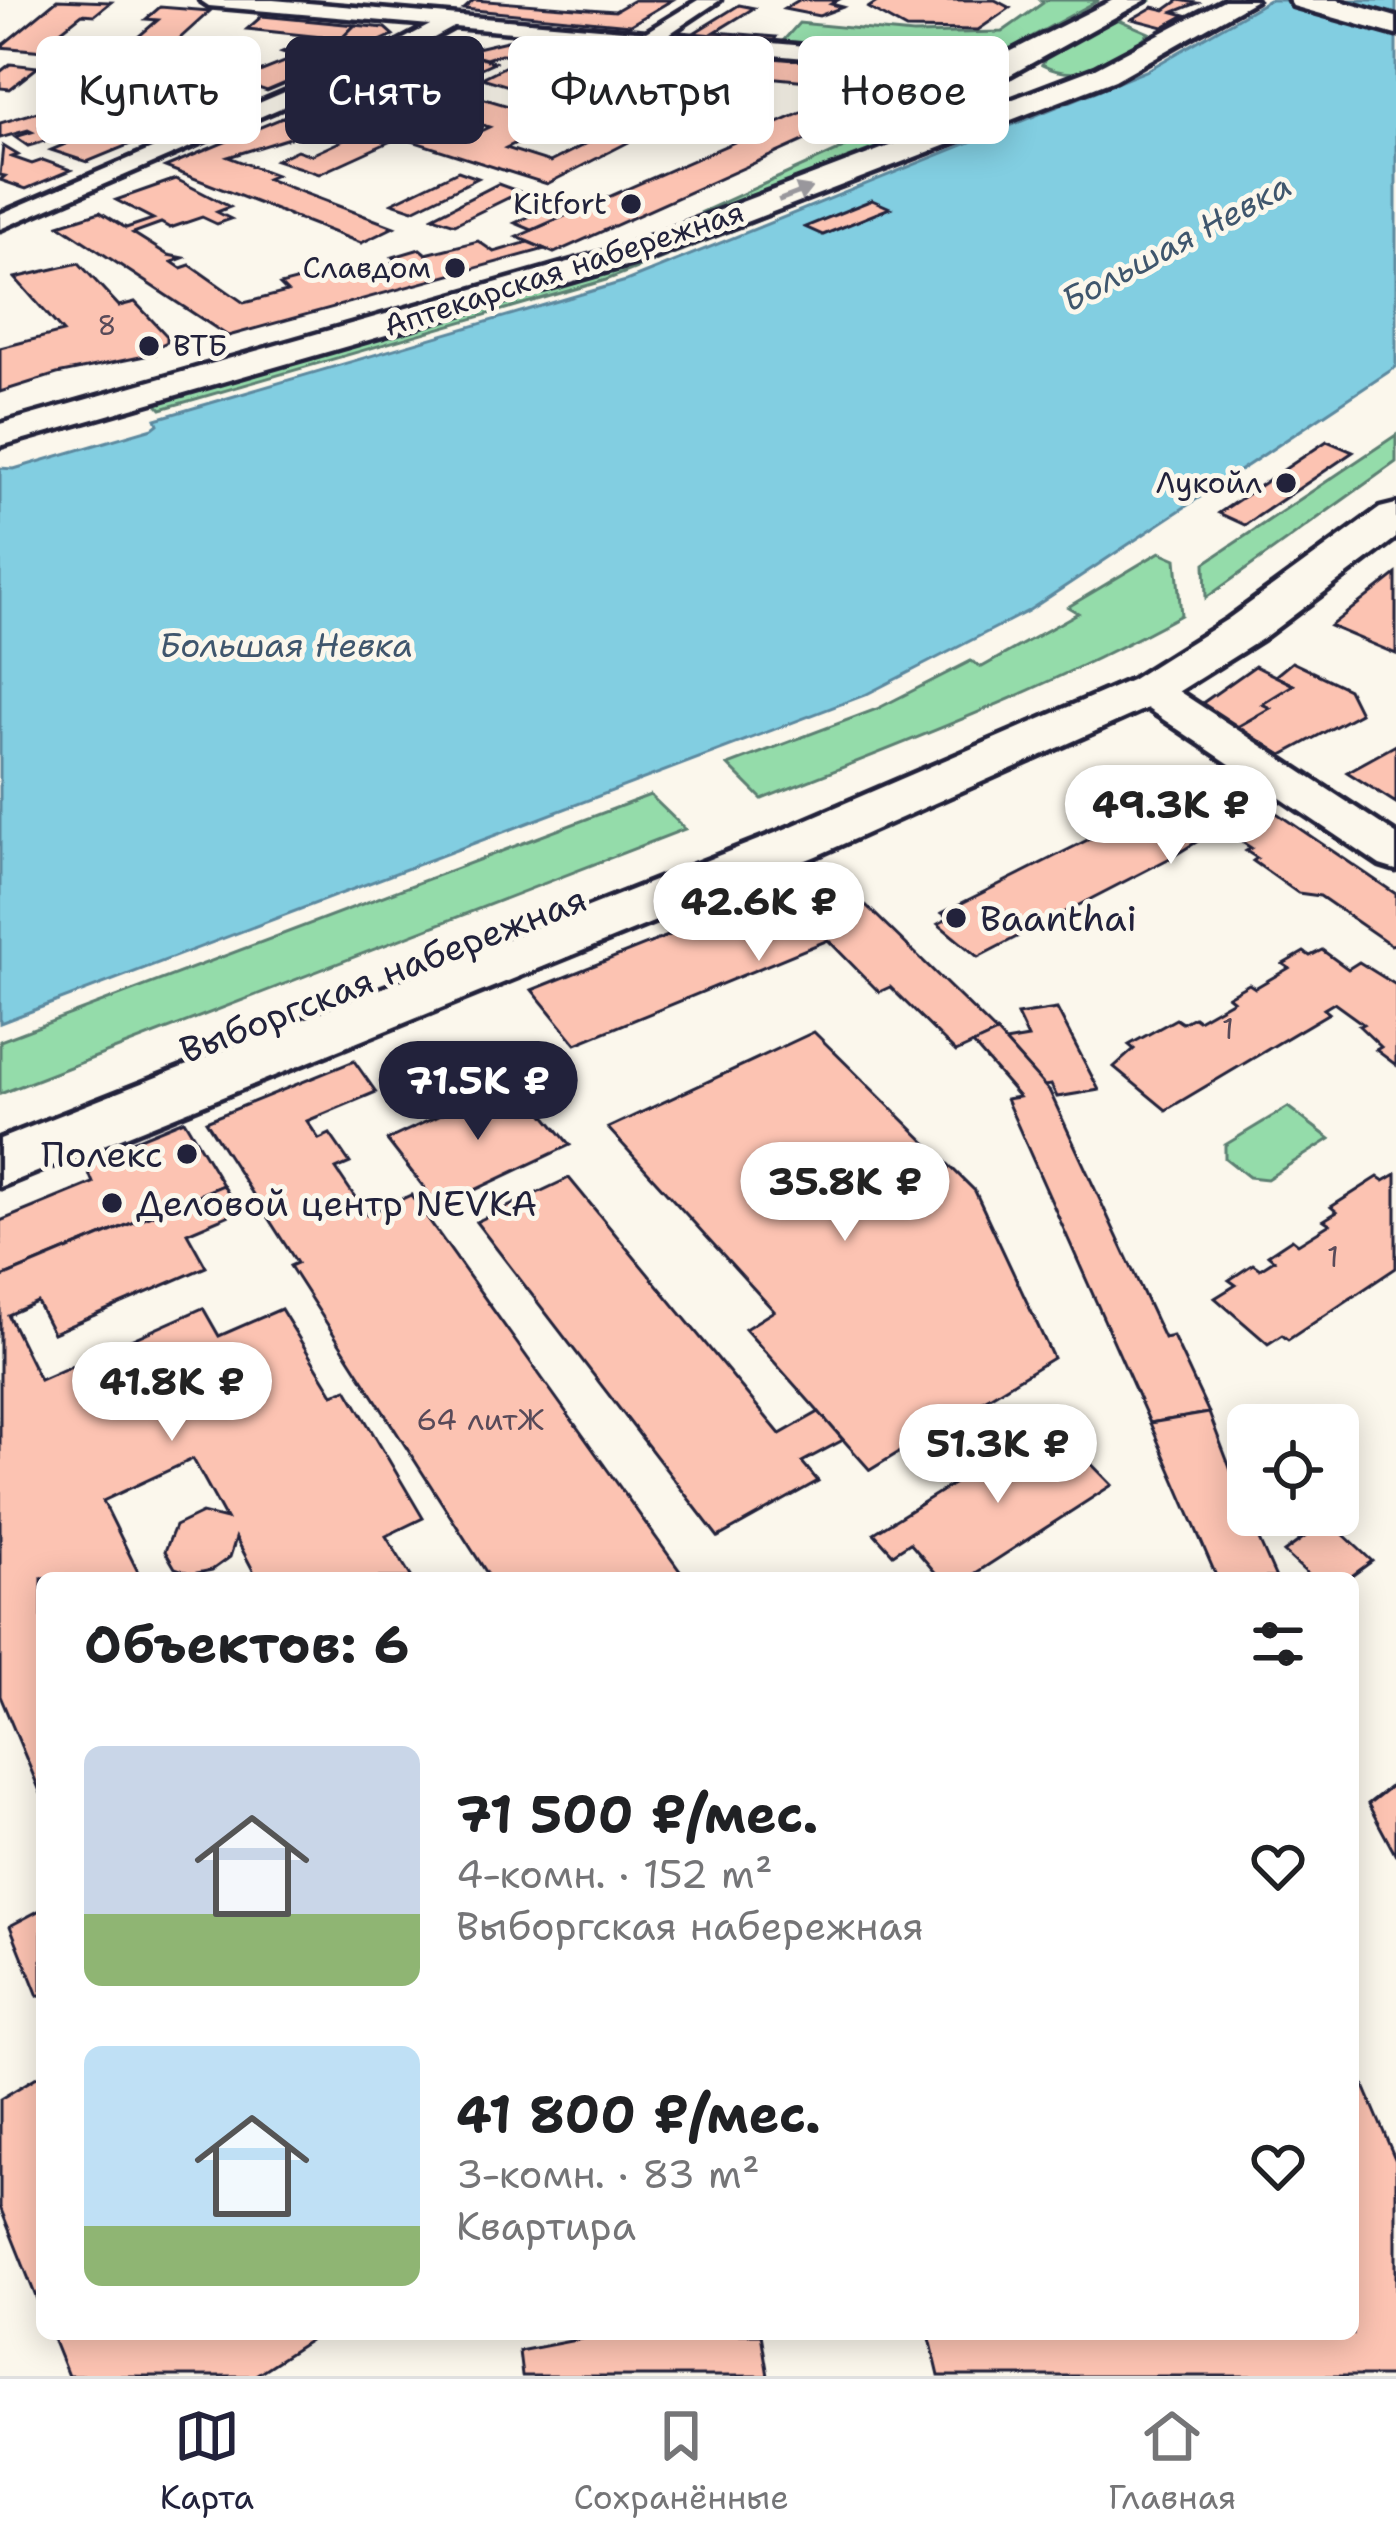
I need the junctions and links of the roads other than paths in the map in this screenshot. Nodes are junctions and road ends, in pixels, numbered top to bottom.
1 (209, 0) edge
2 (711, 0) edge
3 (1244, 0) edge
4 (1304, 0) edge
5 (1347, 0) edge
6 (1130, 1) edge
7 (1396, 14) edge
8 (451, 21) junction
9 (1396, 26) edge
10 (616, 36) edge
11 (654, 36) edge
12 (1036, 50) junction
13 (1106, 74) junction
14 (1056, 77) junction
15 (1009, 87) edge
16 (1009, 91) edge
17 (1009, 91) edge
18 (837, 144) edge
19 (879, 144) edge
20 (703, 217) junction
21 (0, 222) edge
22 (0, 422) edge
23 (0, 435) edge
24 (1396, 484) edge
25 (1396, 517) edge
26 (1148, 690) junction
27 (1396, 855) edge
28 (0, 1123) edge
29 (0, 1164) edge

1 - 8 street
2 - 11 street
3 - 13 street, Аптекарская набережная
4 - 9 main road
5 - 7 main road
6 - 12 street, Аптекарская набережная
8 - 10 street
8 - 21 street
12 - 14 street
12 - 15 street, Аптекарская набережная
13 - 14 street
13 - 16 street, Аптекарская набережная
14 - 17 street
18 - 20 street, Аптекарская набережная
20 -> 19 street, Аптекарская набережная
20 - 22 street, Аптекарская набережная
20 - 23 street, Аптекарская набережная
24 - 28 main road, Выборгская набережная
25 - 26 main road, Выборгская набережная
26 - 27 street
26 - 29 main road, Выборгская набережная

